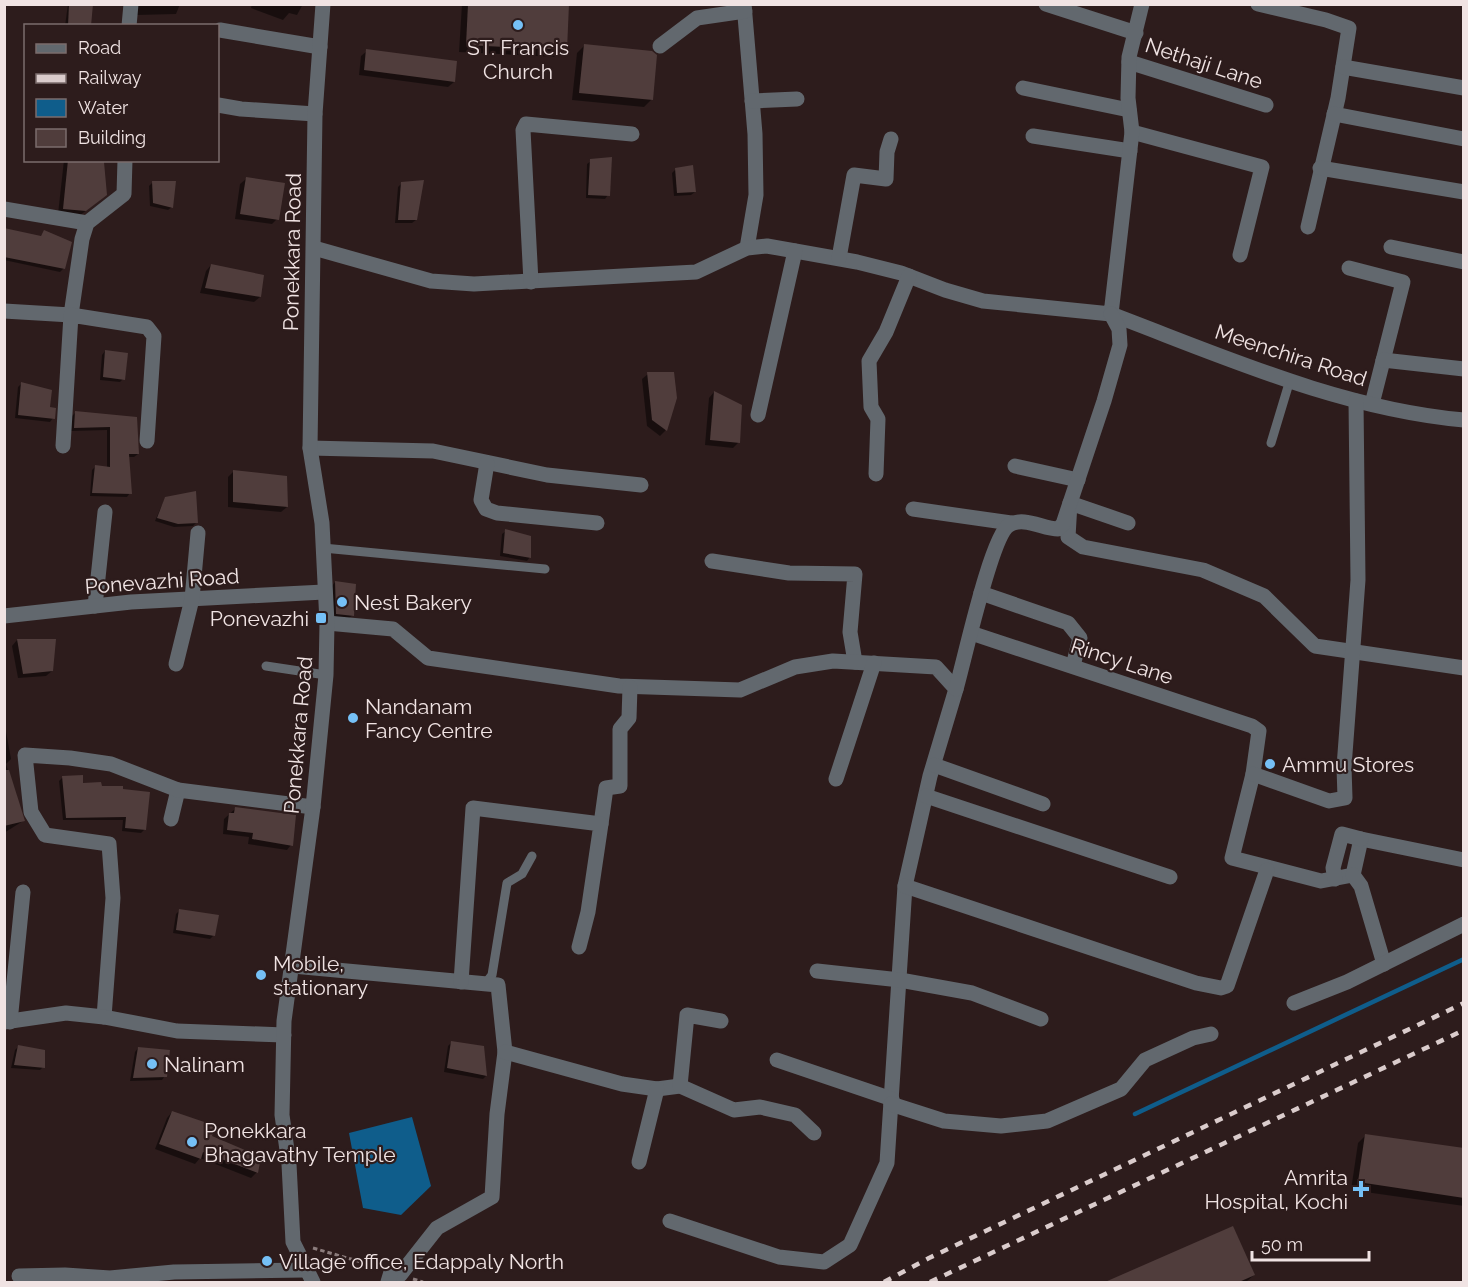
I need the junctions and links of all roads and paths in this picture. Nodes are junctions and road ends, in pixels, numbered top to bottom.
1 (130, 4) edge
2 (322, 4) edge
3 (1046, 4) edge
4 (1142, 4) edge
5 (1258, 4) edge
6 (745, 8) edge
7 (129, 24) edge
8 (220, 30) dead end
9 (1136, 33) junction
10 (660, 46) dead end
11 (320, 47) junction
12 (1129, 62) junction
13 (1342, 67) junction
14 (1023, 88) dead end
15 (1464, 88) edge
16 (797, 99) dead end
17 (752, 101) junction
18 (219, 105) edge
19 (1266, 105) dead end
20 (1129, 110) junction
21 (315, 114) junction
22 (1334, 114) junction
23 (1132, 132) junction
24 (632, 134) dead end
25 (1033, 136) dead end
26 (891, 139) dead end
27 (1464, 139) edge
28 (1130, 151) junction
29 (125, 162) edge
30 (1320, 168) junction
31 (1464, 192) edge
32 (4, 209) edge
33 (87, 224) junction
34 (1308, 227) dead end
35 (1391, 247) dead end
36 (314, 248) junction
37 (747, 248) junction
38 (795, 251) junction
39 (1240, 255) dead end
40 (839, 258) junction
41 (1464, 262) edge
42 (1349, 268) dead end
43 (909, 276) junction
44 (531, 282) junction
45 (4, 311) edge
46 (1111, 314) junction
47 (71, 315) junction
48 (1383, 360) junction
49 (1464, 369) edge
50 (1290, 380) junction
51 (1356, 401) junction
52 (1372, 404) junction
53 (758, 415) dead end
54 (1464, 420) edge
55 (147, 441) dead end
56 (1270, 442) dead end
57 (63, 446) dead end
58 (310, 448) junction
59 (487, 463) junction
60 (1015, 466) dead end
61 (876, 474) dead end
62 (1078, 480) junction
63 (641, 485) dead end
64 (1070, 503) junction
65 (913, 509) dead end
66 (105, 512) dead end
67 (1011, 523) junction
68 (1128, 523) dead end
69 (597, 524) dead end
70 (198, 533) dead end
71 (323, 548) junction
72 (712, 561) dead end
73 (545, 569) dead end
74 (324, 592) junction
75 (981, 593) junction
76 (192, 599) junction
77 (95, 606) junction
78 (4, 616) edge
79 (327, 623) junction
80 (971, 633) junction
81 (1352, 651) junction
82 (855, 662) junction
83 (874, 663) junction
84 (176, 664) dead end
85 (266, 666) dead end
86 (1073, 666) junction
87 (1464, 668) edge
88 (326, 675) junction
89 (630, 687) junction
90 (957, 689) junction
91 (934, 765) junction
92 (1253, 774) junction
93 (836, 779) dead end
94 (178, 790) junction
95 (926, 796) junction
96 (1044, 804) dead end
97 (313, 807) junction
98 (171, 819) dead end
99 (601, 824) junction
100 (1361, 839) junction
101 (532, 856) dead end
102 (1464, 860) edge
103 (1267, 870) junction
104 (1353, 875) junction
105 (1170, 878) dead end
106 (1335, 879) junction
107 (905, 886) junction
108 (23, 892) dead end
109 (1464, 924) edge
110 (579, 947) dead end
111 (1384, 964) junction
112 (293, 966) junction
113 (817, 971) dead end
114 (900, 980) junction
115 (461, 982) junction
116 (492, 985) junction
117 (1294, 1003) dead end
118 (104, 1017) junction
119 (1041, 1020) dead end
120 (722, 1021) dead end
121 (7, 1022) edge
122 (1211, 1034) dead end
123 (284, 1035) junction
124 (505, 1052) junction
125 (777, 1060) dead end
126 (680, 1086) junction
127 (657, 1089) junction
128 (892, 1102) junction
129 (814, 1133) dead end
130 (639, 1162) dead end
131 (670, 1221) dead end
132 (293, 1242) junction
133 (19, 1276) dead end
134 (309, 1276) edge
135 (393, 1276) edge
136 (423, 1282) edge

1 - 7 street
2 - 11 street, Ponekkara Road
3 - 9 street
4 - 9 street
5 - 13 street
6 - 10 street
6 - 17 street
8 - 11 street
9 - 12 street
11 - 21 street, Ponekkara Road
12 - 19 street, Nethaji Lane
12 - 20 street
13 - 15 street
13 - 22 street
14 - 20 street
16 - 17 street
17 - 37 street
18 - 21 street
20 - 23 street
21 - 36 street, Ponekkara Road
22 - 27 street
22 - 30 street
23 - 28 street
23 - 39 street
24 - 44 street
25 - 28 street
26 - 40 street
28 - 46 street
29 - 33 street
30 - 31 street
30 - 34 street
32 - 33 street
33 - 47 street
35 - 41 street
36 - 44 street
36 - 58 street, Ponekkara Road
37 - 38 street, Meenchira Road
37 - 44 street
38 - 40 street, Meenchira Road
38 - 53 street
40 - 43 street, Meenchira Road
42 - 48 street
43 - 46 street, Meenchira Road
43 - 61 street
45 - 47 street
46 - 50 street, Meenchira Road
46 - 62 street
47 - 55 street
47 - 57 street
48 - 49 street
48 - 52 street
50 - 51 street, Meenchira Road
50 - 56 lane
51 - 52 street, Meenchira Road
51 - 81 street
52 - 54 street, Meenchira Road
58 - 59 street
58 - 71 street, Ponekkara Road
59 - 63 street
59 - 69 street
60 - 62 street
62 - 64 street
64 - 67 street
64 - 68 street
64 - 81 street
65 - 67 street
66 - 77 street
67 - 75 street
70 - 76 street
71 - 73 lane
71 - 74 street, Ponekkara Road
72 - 82 street
74 - 76 street, Ponevazhi Road
74 - 79 street, Ponekkara Road
75 - 80 street
75 - 86 street
76 - 77 street, Ponevazhi Road
76 - 84 street
77 - 78 street, Ponevazhi Road
79 - 88 street, Ponekkara Road
79 - 89 street
80 - 86 street, Rincy Lane
80 - 90 street
81 - 87 street
81 - 92 street
82 - 83 street
82 - 89 street
83 - 90 street
83 - 93 street
85 - 88 lane
86 - 92 street, Rincy Lane
88 - 97 street, Ponekkara Road
89 - 99 street
90 - 91 street
91 - 95 street
91 - 96 street
92 - 103 street
94 - 97 street
94 - 98 street
94 - 118 street
95 - 105 street
95 - 107 street
97 - 112 street, Ponekkara Road
99 - 110 street
99 - 115 street
100 - 102 street
100 - 104 street
100 - 106 street
101 - 116 lane
103 - 106 street
103 - 107 street
104 - 106 street
104 - 111 street
107 - 114 street
108 - 121 street
109 - 111 street
111 - 117 street
112 - 115 street
112 - 123 street, Ponekkara Road
113 - 114 street
114 - 119 street
114 - 128 street
115 - 116 street
116 - 124 street
118 - 121 street
118 - 123 street
120 - 126 street
122 - 128 street
123 - 132 street, Ponekkara Road
124 - 127 street
124 - 135 street
125 - 128 street
126 - 127 street
126 - 129 street
127 - 130 street
128 - 131 street
132 - 134 street, Ponekkara Road
132 - 135 path
133 - 134 street
135 - 136 path

